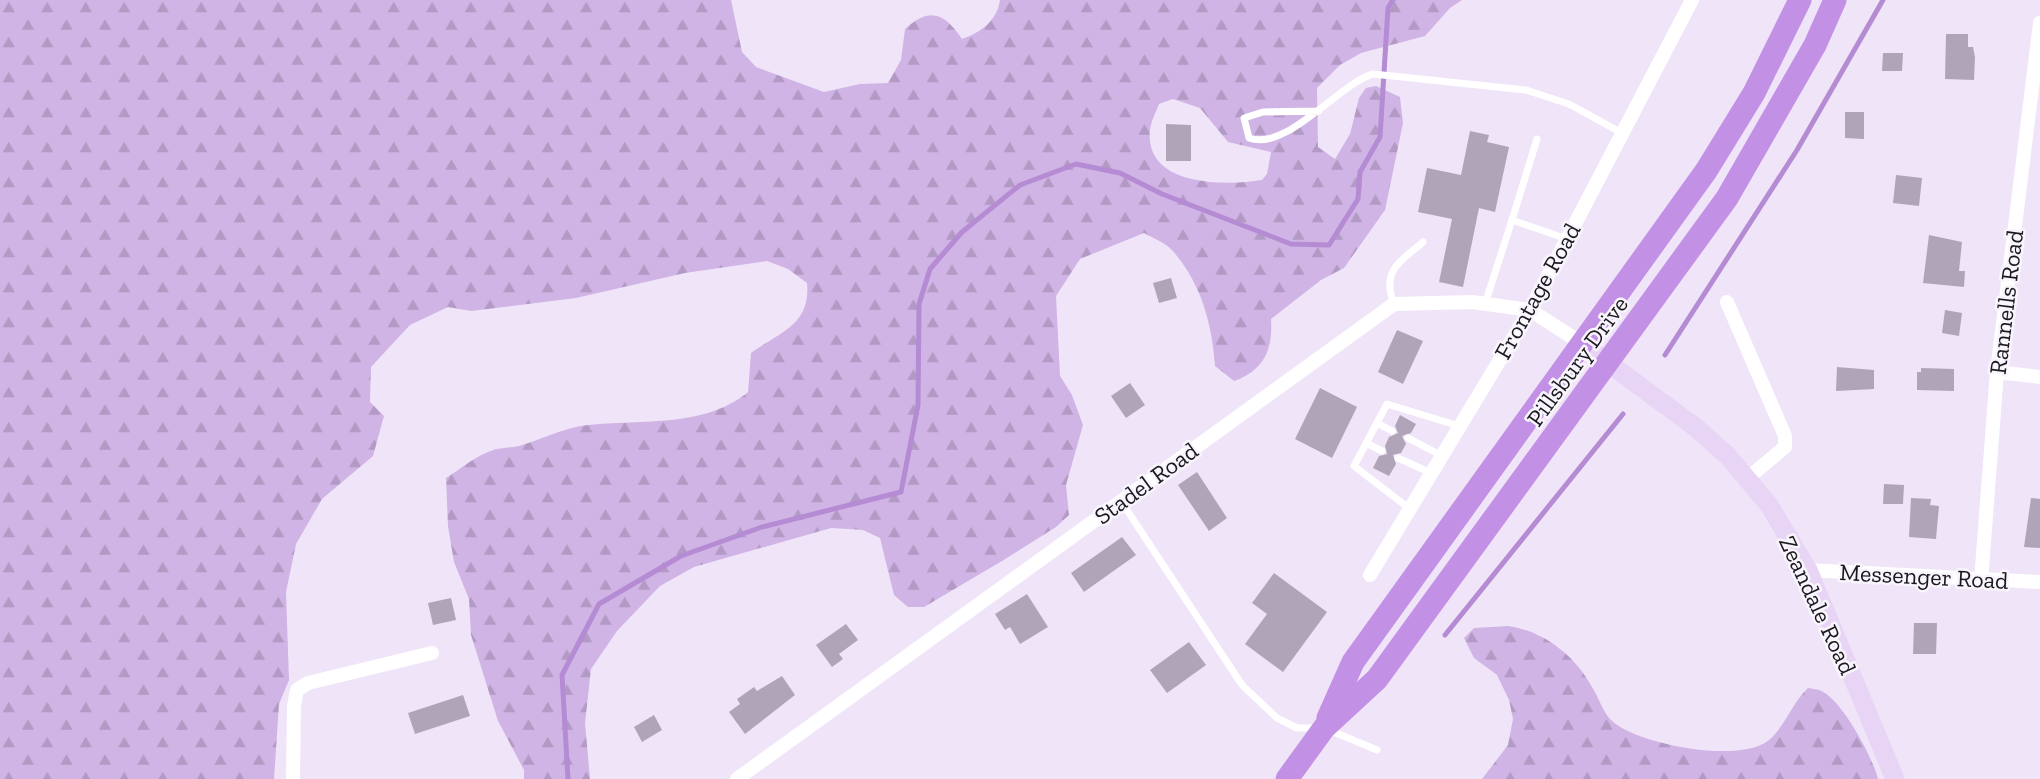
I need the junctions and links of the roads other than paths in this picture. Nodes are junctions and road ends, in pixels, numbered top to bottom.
1 (1692, 0) edge
2 (1800, 0) edge
3 (1835, 0) edge
4 (2040, 23) edge
5 (1319, 111) junction
6 (1622, 132) junction
7 (1537, 139) dead end
8 (1512, 220) junction
9 (1566, 239) junction
10 (1423, 242) dead end
11 (1727, 302) dead end
12 (1394, 304) junction
13 (1485, 304) junction
14 (1530, 310) junction
15 (1583, 344) junction
16 (1610, 362) junction
17 (1997, 372) junction
18 (2040, 377) edge
19 (1377, 423) junction
20 (1460, 426) junction
21 (1392, 431) dead end
22 (1408, 439) dead end
23 (1366, 443) junction
24 (1382, 451) dead end
25 (1442, 456) junction
26 (1398, 458) dead end
27 (1431, 474) junction
28 (1748, 478) junction
29 (1121, 500) junction
30 (1410, 509) junction
31 (1808, 570) junction
32 (1370, 575) dead end
33 (1981, 581) junction
34 (2040, 582) edge
35 (432, 653) dead end
36 (1324, 728) junction
37 (1377, 750) dead end
38 (293, 779) edge
39 (737, 779) edge
40 (1287, 779) edge
41 (1895, 779) edge

1 - 6 street, Frontage Road
2 - 15 highway, Pillsbury Drive
3 - 16 highway, Pillsbury Drive
4 - 17 street, Rannells Road
5 - 5 lane
5 - 6 lane
6 - 9 street, Frontage Road
7 - 8 lane
8 - 9 lane
8 - 13 lane
9 - 14 street, Frontage Road
10 - 12 lane
11 - 28 street
12 - 13 street
12 - 29 street, Stadel Road
13 - 14 street
14 - 15 street
14 - 20 street, Frontage Road
15 - 16 main road, Zeandale Road
15 - 36 highway, Pillsbury Drive
16 - 28 main road, Zeandale Road
16 - 36 highway, Pillsbury Drive
17 - 18 street
17 - 33 street, Rannells Road
19 - 20 lane
19 - 21 lane
19 - 23 lane
20 - 25 street, Frontage Road
22 - 25 lane
23 - 24 lane
23 - 30 lane
25 - 27 street, Frontage Road
26 - 27 lane
27 - 30 street, Frontage Road
28 - 31 main road, Zeandale Road
29 - 36 lane
29 - 39 street, Stadel Road
30 - 32 street, Frontage Road
31 - 33 street, Messenger Road
31 - 41 main road, Zeandale Road
33 - 34 street, Messenger Road
35 - 38 street
36 - 37 lane
36 - 40 highway, Pillsbury Drive

